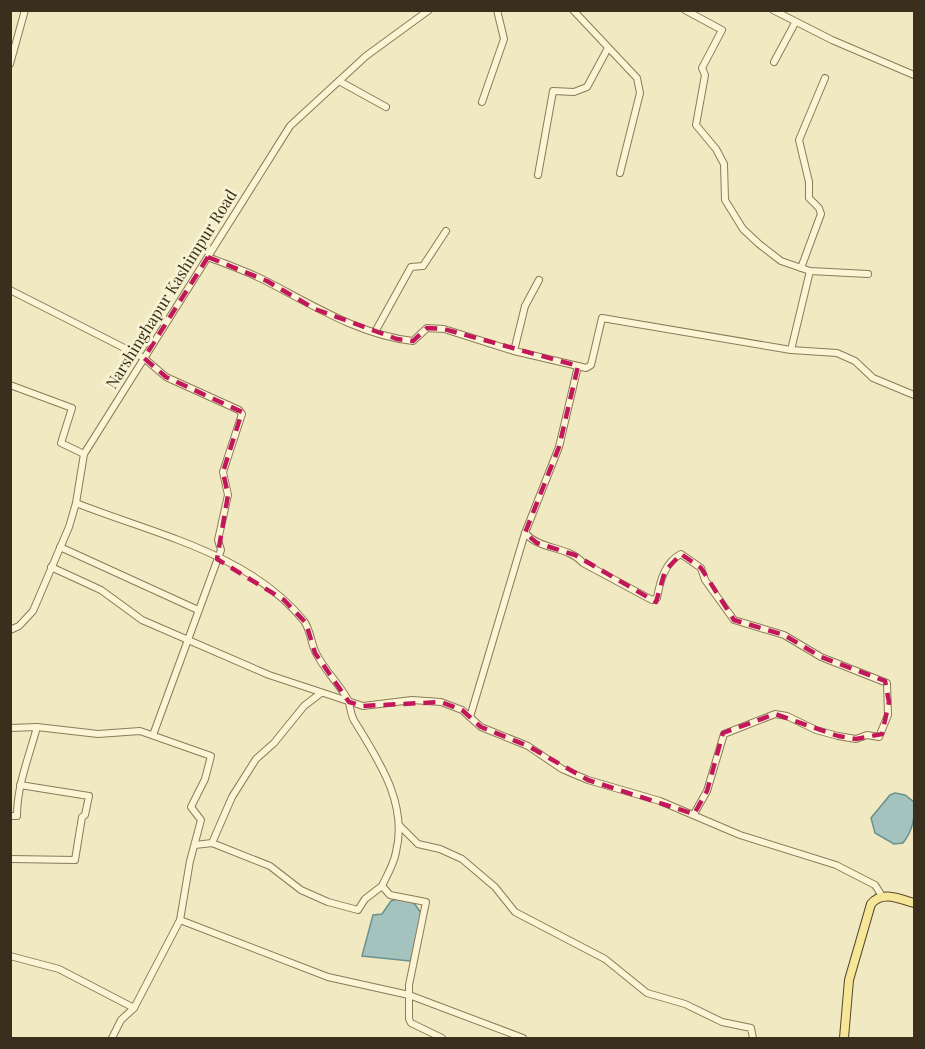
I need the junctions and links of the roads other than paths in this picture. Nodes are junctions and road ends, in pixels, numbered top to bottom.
1 (25, 10) edge
2 (429, 10) edge
3 (497, 10) edge
4 (573, 10) edge
5 (685, 10) edge
6 (773, 10) edge
7 (795, 22) junction
8 (608, 48) junction
9 (774, 62) dead end
10 (10, 64) edge
11 (915, 75) edge
12 (825, 78) dead end
13 (339, 81) junction
14 (482, 102) dead end
15 (386, 107) dead end
16 (620, 172) dead end
17 (538, 175) dead end
18 (446, 231) dead end
19 (208, 257) junction
20 (801, 268) junction
21 (810, 271) junction
22 (868, 274) dead end
23 (539, 280) dead end
24 (10, 290) edge
25 (375, 332) junction
26 (791, 350) junction
27 (514, 351) junction
28 (144, 358) junction
29 (579, 366) junction
30 (10, 384) edge
31 (915, 395) edge
32 (84, 454) junction
33 (76, 503) junction
34 (525, 534) junction
35 (60, 547) junction
36 (217, 559) junction
37 (51, 567) junction
38 (198, 610) junction
39 (10, 630) edge
40 (186, 640) junction
41 (321, 693) junction
42 (349, 702) junction
43 (470, 717) junction
44 (37, 727) junction
45 (10, 728) edge
46 (153, 735) junction
47 (21, 785) junction
48 (694, 814) junction
49 (10, 816) edge
50 (399, 825) junction
51 (212, 843) junction
52 (195, 845) junction
53 (10, 859) edge
54 (382, 886) junction
55 (884, 896) junction
56 (915, 903) edge
57 (180, 920) junction
58 (10, 956) edge
59 (409, 995) junction
60 (134, 1008) junction
61 (112, 1038) edge
62 (442, 1038) edge
63 (523, 1038) edge
64 (753, 1038) edge
65 (844, 1038) edge

1 - 10 street
2 - 13 street, Narshinghapur Kashimpur Road
3 - 14 street
4 - 8 street
5 - 20 street
6 - 7 street
7 - 9 street
7 - 11 street
8 - 16 street
8 - 17 street
12 - 20 street
13 - 15 street
13 - 19 street, Narshinghapur Kashimpur Road
18 - 25 street
19 - 25 street
19 - 28 street, Narshinghapur Kashimpur Road
20 - 21 street
21 - 22 street
21 - 26 street
23 - 27 street
24 - 28 street
25 - 27 street
26 - 29 street
26 - 31 street
27 - 29 street
28 - 32 street, Narshinghapur Kashimpur Road
28 - 36 street
29 - 34 street
30 - 32 street
32 - 33 street, Narshinghapur Kashimpur Road
33 - 35 street, Narshinghapur Kashimpur Road
33 - 36 street
34 - 43 street
34 - 48 street
35 - 37 street, Narshinghapur Kashimpur Road
35 - 38 street
36 - 38 street
36 - 42 street
37 - 39 street, Narshinghapur Kashimpur Road
37 - 40 street
38 - 40 street
40 - 41 street
40 - 46 street
41 - 42 street
41 - 51 street
42 - 43 street
42 - 50 street
43 - 48 street
44 - 45 street
44 - 46 street
44 - 47 street
46 - 52 street
47 - 49 street
47 - 53 street
48 - 55 street
50 - 54 street
50 - 64 street
51 - 52 street
51 - 54 street
52 - 57 street
54 - 59 street
55 - 56 main road
55 - 65 main road
57 - 59 street
57 - 60 street
58 - 60 street
59 - 62 street
59 - 63 street
60 - 61 street

